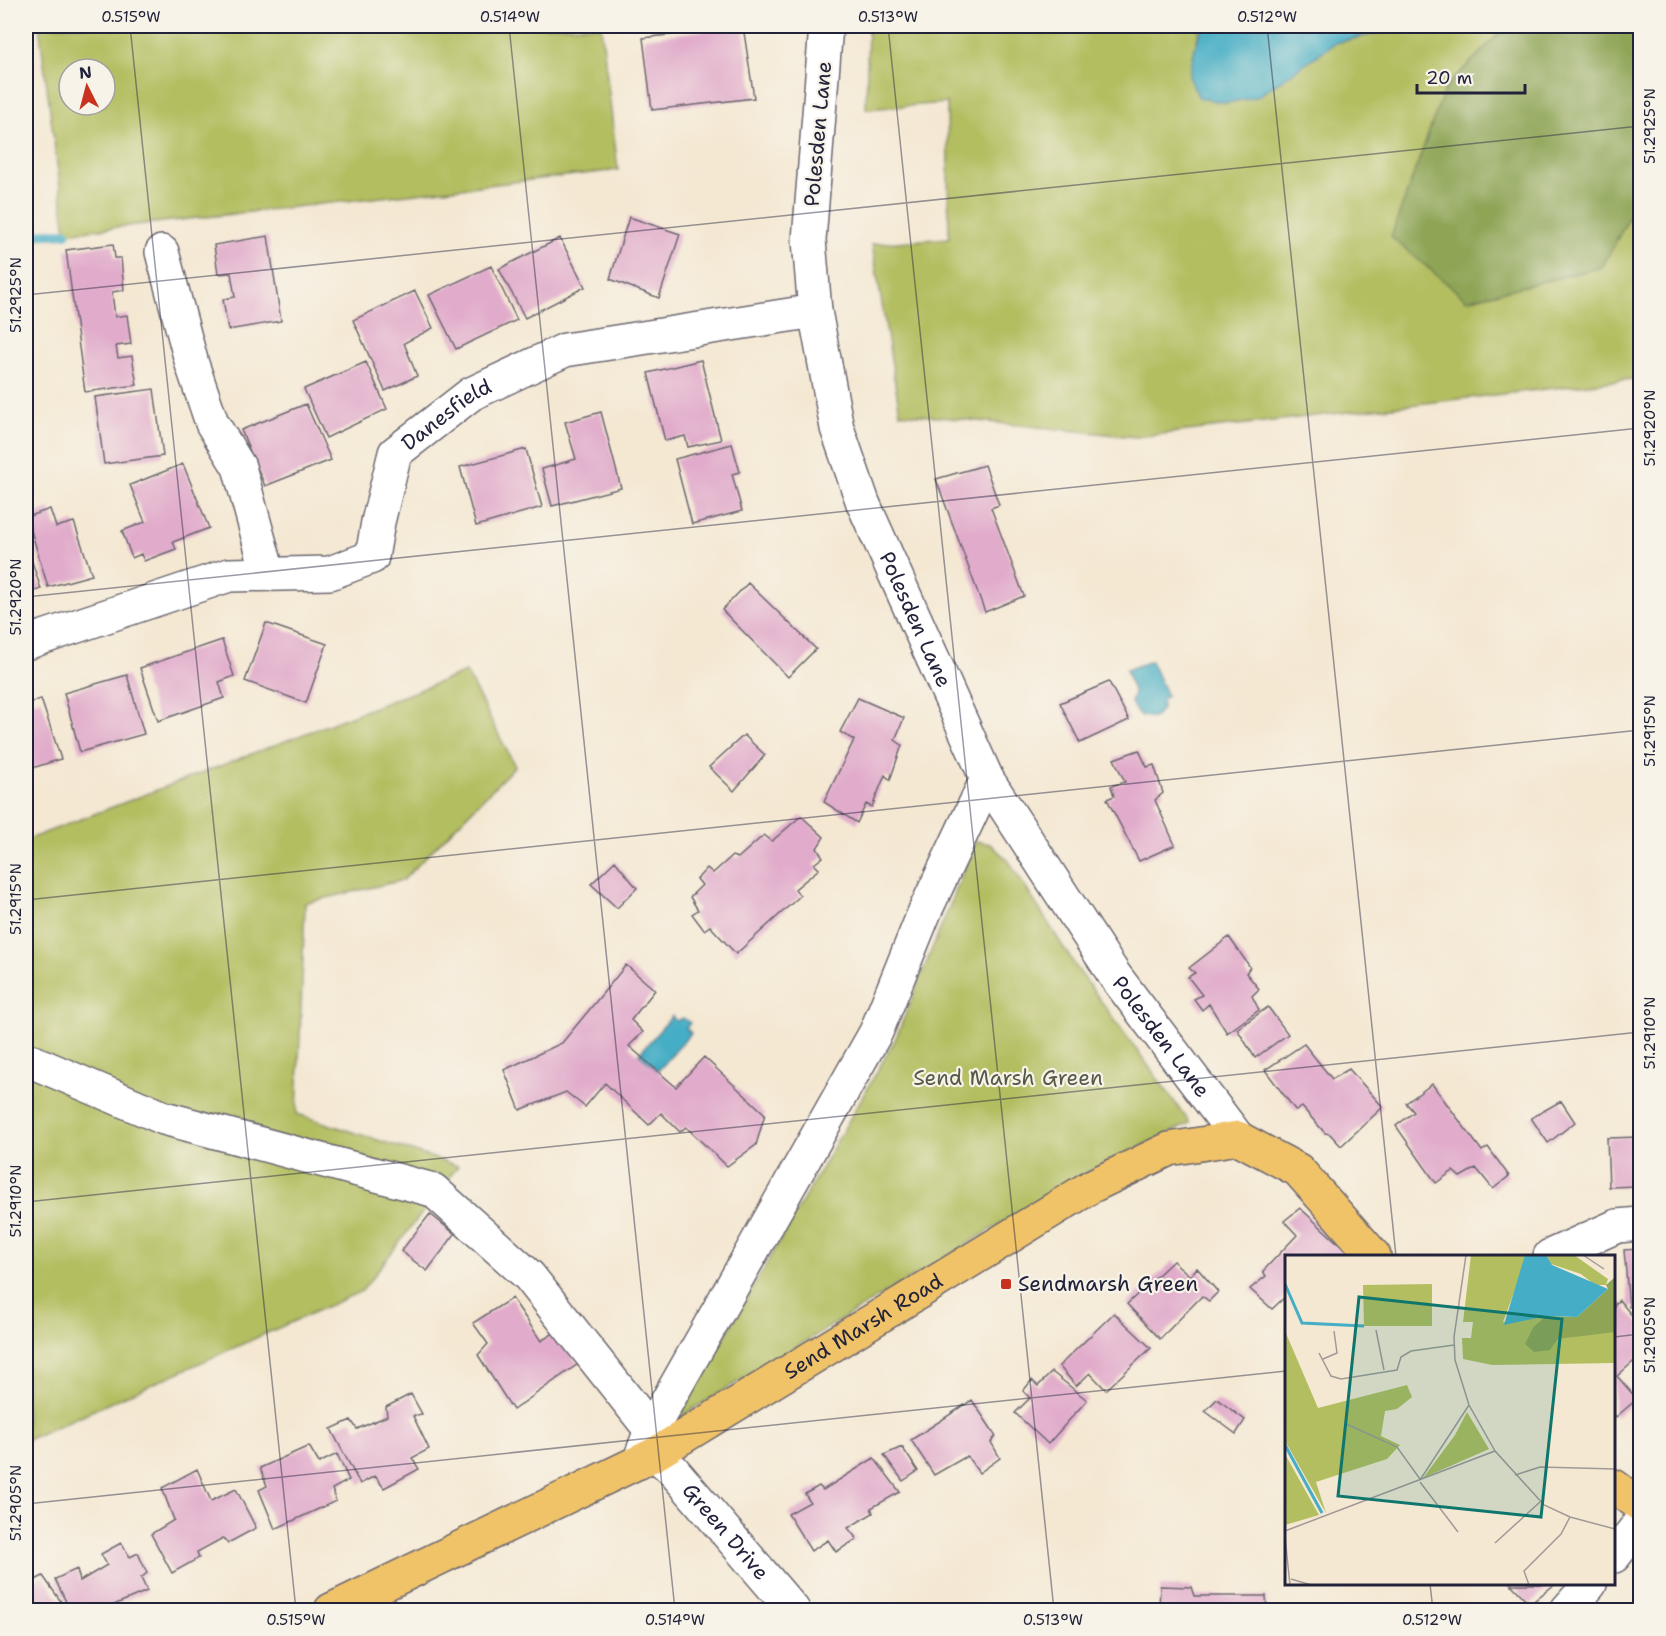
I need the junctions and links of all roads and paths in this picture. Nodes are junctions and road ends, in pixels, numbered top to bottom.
1 (826, 26) edge
2 (162, 252) dead end
3 (815, 311) junction
4 (268, 573) junction
5 (26, 643) edge
6 (987, 779) junction
7 (26, 1059) edge
8 (1238, 1138) junction
9 (1641, 1224) edge
10 (1372, 1255) edge
11 (1554, 1255) edge
12 (648, 1448) junction
13 (1615, 1487) edge
14 (1641, 1505) edge
15 (1641, 1523) edge
16 (1615, 1555) edge
17 (1589, 1585) edge
18 (331, 1611) edge
19 (793, 1611) edge
20 (1567, 1611) edge

1 - 3 street, Polesden Lane
2 - 4 street
3 - 4 street, Danesfield
3 - 6 street, Polesden Lane
4 - 5 street, Danesfield
6 - 8 street, Polesden Lane
6 - 12 street
7 - 12 street, Green Drive
8 - 10 main road
8 - 12 main road, Send Marsh Road
9 - 11 street
12 - 18 main road, Send Marsh Road
12 - 19 street, Green Drive
13 - 14 main road
15 - 16 street
17 - 20 street

